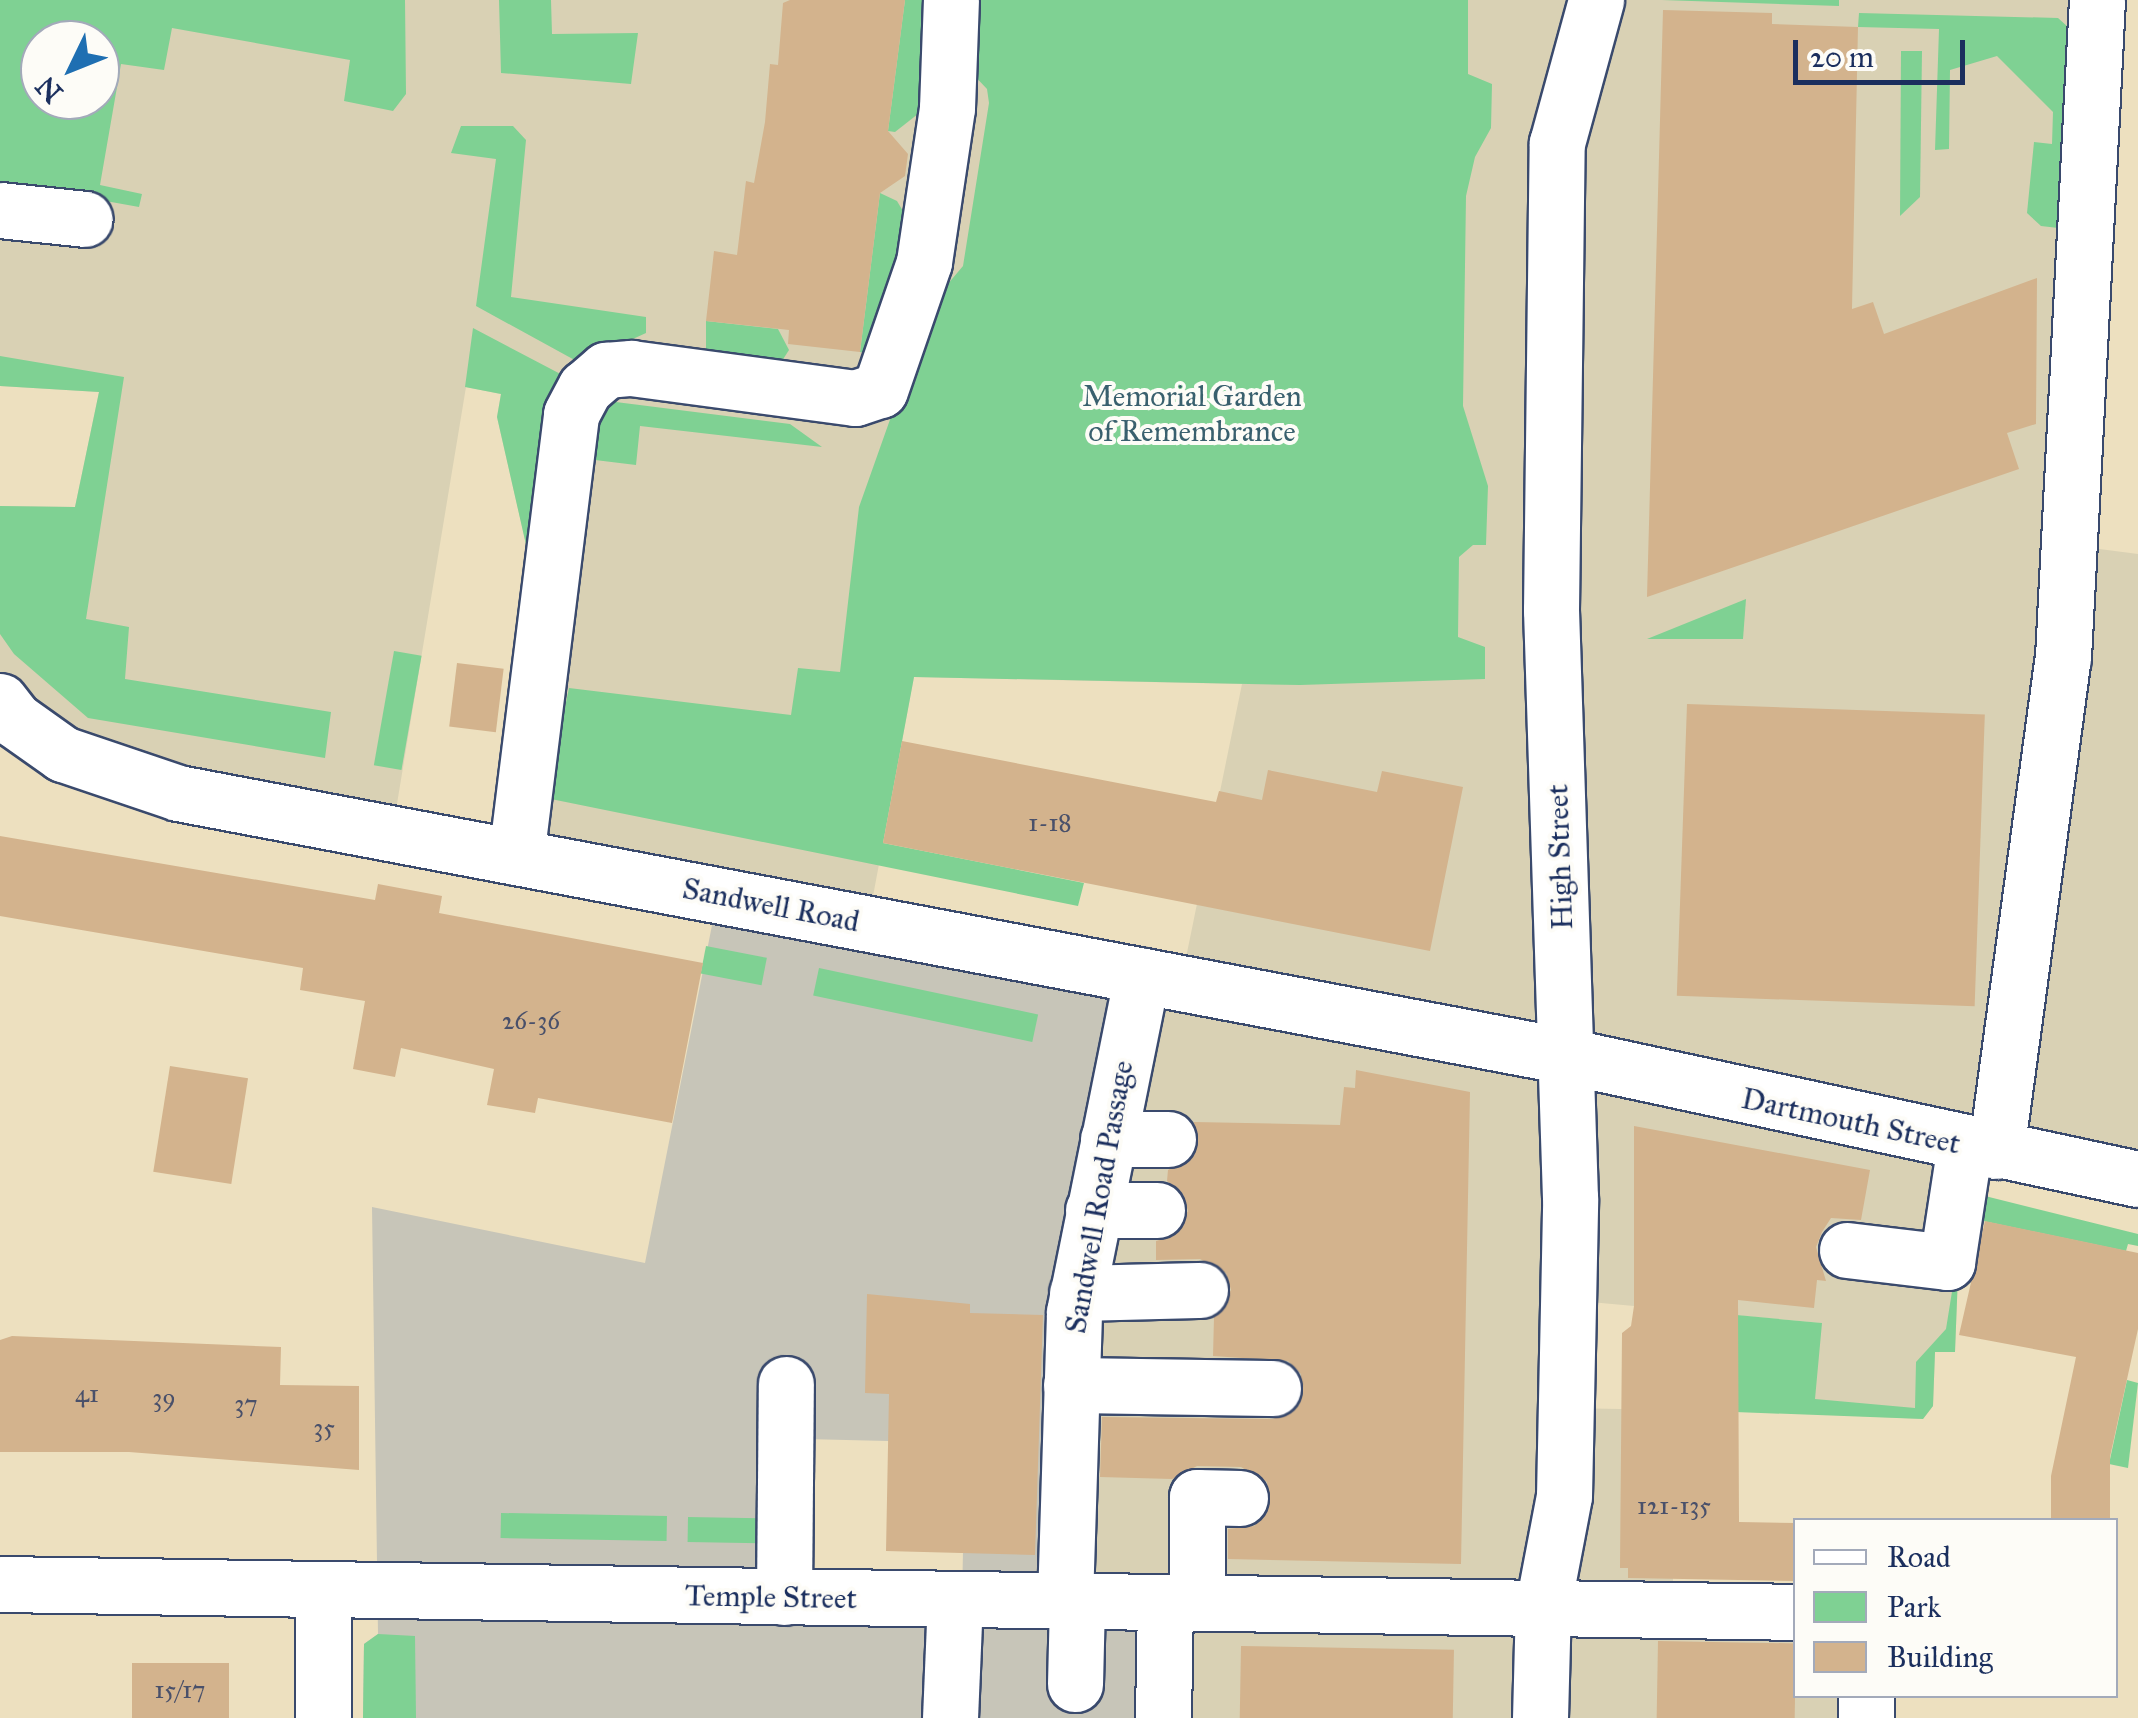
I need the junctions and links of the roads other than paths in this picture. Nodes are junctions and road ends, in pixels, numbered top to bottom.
1 (952, 0) edge
2 (1596, 0) edge
3 (2097, 0) edge
4 (0, 210) edge
5 (84, 219) dead end
6 (0, 701) edge
7 (516, 858) junction
8 (1142, 976) junction
9 (1566, 1056) junction
10 (1108, 1139) junction
11 (1168, 1139) dead end
12 (1980, 1148) junction
13 (2138, 1179) edge
14 (1094, 1210) junction
15 (1157, 1210) dead end
16 (1847, 1250) dead end
17 (1200, 1290) dead end
18 (1077, 1294) junction
19 (786, 1384) dead end
20 (1071, 1384) junction
21 (1272, 1388) dead end
22 (1240, 1498) dead end
23 (0, 1584) edge
24 (323, 1590) junction
25 (784, 1597) junction
26 (955, 1600) junction
27 (1071, 1600) junction
28 (1181, 1602) junction
29 (1542, 1606) junction
30 (1793, 1612) edge
31 (1075, 1684) dead end
32 (323, 1718) edge
33 (950, 1718) edge
34 (1162, 1718) edge
35 (1540, 1718) edge

1 - 7 street
2 - 9 street, High Street
3 - 12 street
4 - 5 street
6 - 7 street, Sandwell Road
7 - 8 street, Sandwell Road
8 - 9 street, Sandwell Road
8 - 10 street, Sandwell Road Passage
9 - 12 street, Dartmouth Street
9 - 29 street, High Street
10 - 11 street
10 - 14 street, Sandwell Road Passage
12 - 13 street, Dartmouth Street
12 - 16 street
14 - 15 street
14 - 18 street, Sandwell Road Passage
17 - 18 street
18 - 20 street, Sandwell Road Passage
19 - 25 street
20 - 21 street
20 - 27 street, Sandwell Road Passage
22 - 28 street
23 - 24 street, Temple Street
24 - 25 street, Temple Street
24 - 32 street
25 - 26 street, Temple Street
26 - 27 street, Temple Street
26 - 33 street
27 - 28 street, Temple Street
27 - 31 street, Sandwell Road Passage
28 - 29 street, Temple Street
28 - 34 street
29 - 30 street, Temple Street
29 - 35 street, High Street

